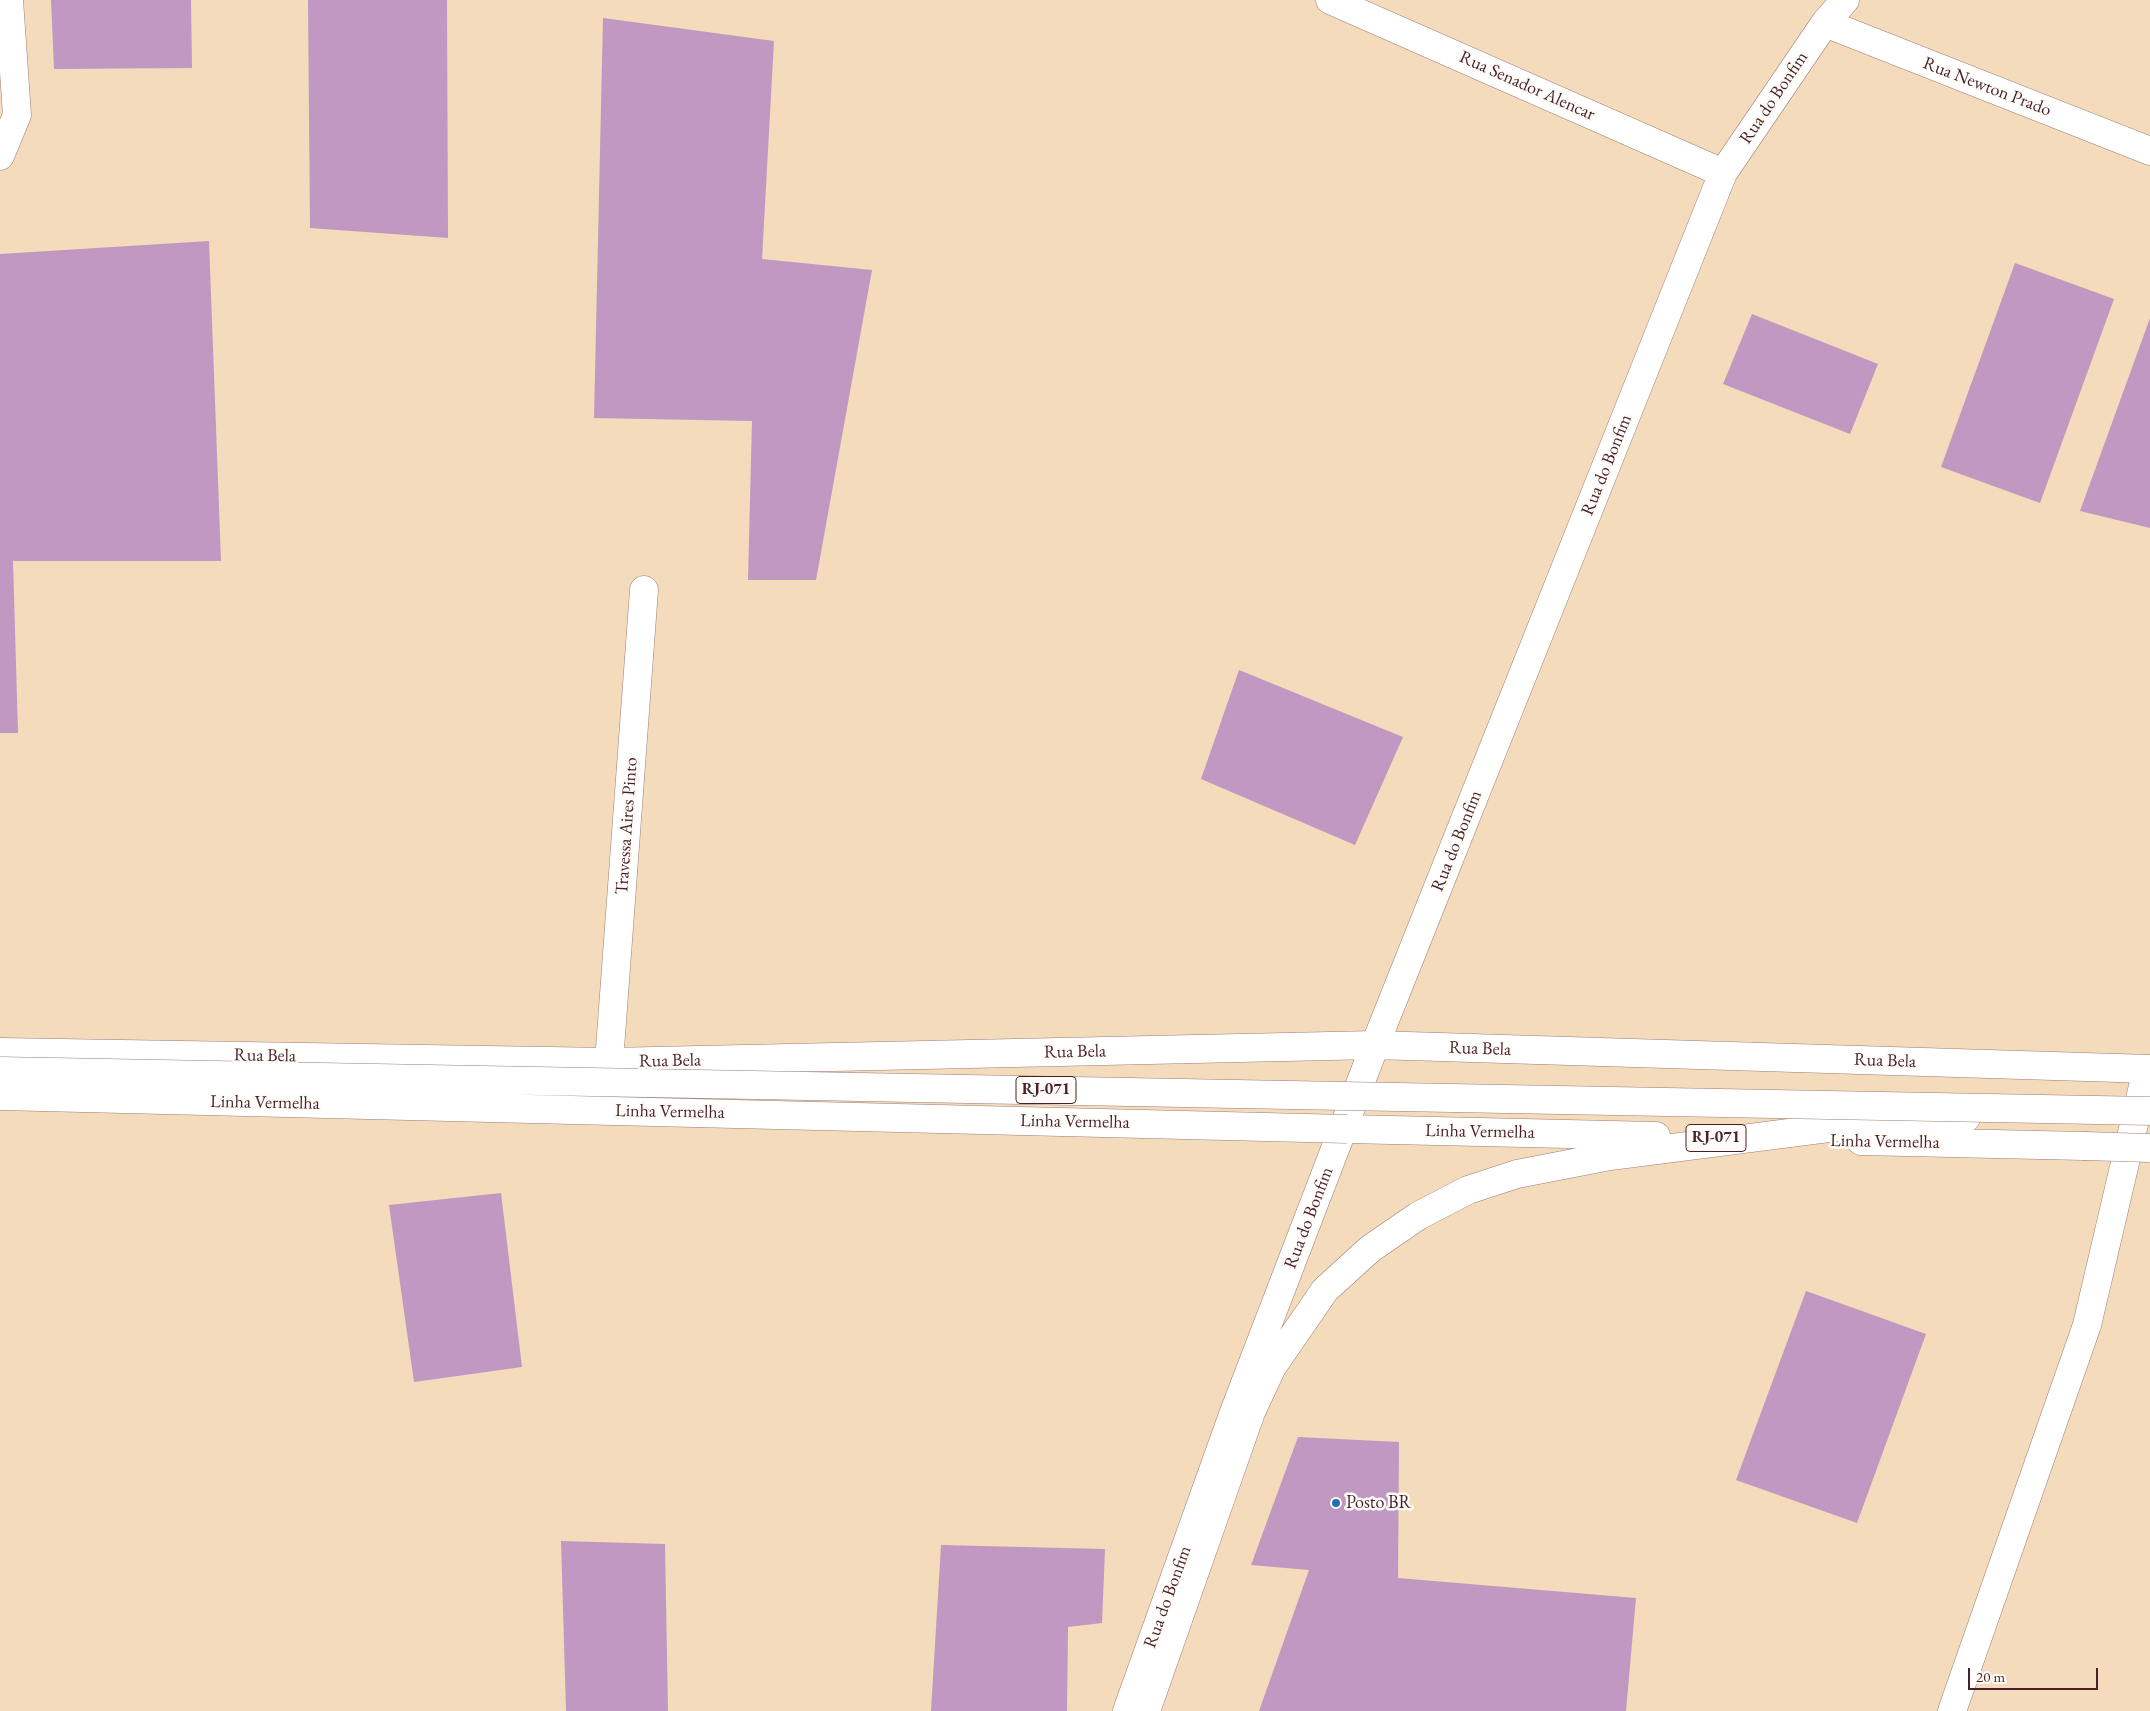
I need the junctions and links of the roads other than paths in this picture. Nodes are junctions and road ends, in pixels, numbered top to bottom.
1 (9, 0) edge
2 (1330, 0) edge
3 (1845, 0) edge
4 (1825, 23) junction
5 (2150, 151) edge
6 (0, 156) edge
7 (1724, 173) junction
8 (644, 590) dead end
9 (1376, 1046) junction
10 (0, 1052) edge
11 (610, 1062) junction
12 (2148, 1069) edge
13 (0, 1071) edge
14 (0, 1096) edge
15 (2092, 1110) junction
16 (2150, 1111) edge
17 (2150, 1148) edge
18 (1127, 1711) edge
19 (1146, 1711) edge
20 (1952, 1711) edge

1 - 6 main road
2 - 7 main road, Rua Senador Alencar
3 - 4 main road, Rua do Bonfim
4 - 5 main road, Rua Newton Prado
4 - 7 main road, Rua do Bonfim
7 - 9 main road, Rua do Bonfim
8 - 11 main road, Travessa Aires Pinto
9 - 11 main road, Rua Bela
9 - 12 main road, Rua Bela
9 - 18 main road, Rua do Bonfim
10 - 11 main road, Rua Bela
12 - 20 main road
13 - 15 main road, Linha Vermelha / RJ-071, bridge
14 - 17 main road, Linha Vermelha / RJ-071, bridge
15 - 16 main road, Linha Vermelha / RJ-071, bridge
15 - 19 main road, bridge

